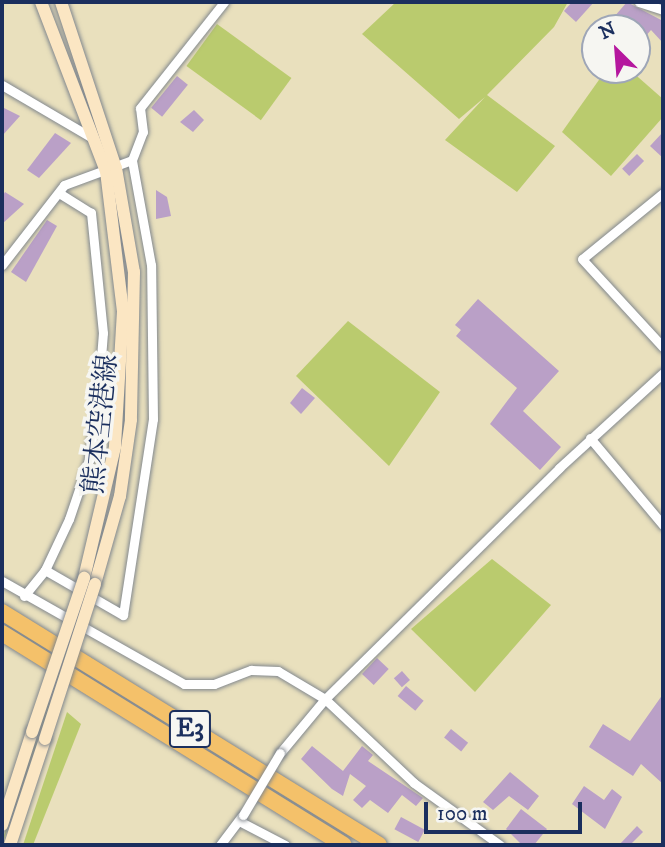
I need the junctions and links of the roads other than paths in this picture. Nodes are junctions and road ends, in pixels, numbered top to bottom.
1 (41, 2) edge
2 (61, 2) edge
3 (224, 2) edge
4 (639, 2) edge
5 (663, 10) edge
6 (2, 85) edge
7 (103, 142) junction
8 (132, 160) junction
9 (111, 170) junction
10 (59, 193) junction
11 (663, 193) edge
12 (2, 265) edge
13 (663, 347) edge
14 (663, 373) edge
15 (590, 438) junction
16 (663, 525) edge
17 (45, 570) junction
18 (2, 581) edge
19 (90, 581) junction
20 (24, 596) junction
21 (2, 612) edge
22 (2, 633) edge
23 (325, 699) junction
24 (241, 818) junction
25 (2, 825) edge
26 (10, 845) edge
27 (220, 845) edge
28 (285, 845) edge
29 (344, 845) edge
30 (379, 845) edge
31 (500, 845) edge

1 - 7 main road, 熊本空港線
2 - 7 main road, 熊本空港線
3 - 8 street
4 - 5 street
6 - 7 street
7 - 9 main road, 熊本空港線
8 - 9 street
8 - 17 street
9 - 10 street
9 - 19 main road, 熊本空港線
10 - 12 street
10 - 17 street
11 - 13 street
14 - 15 street
15 - 16 street
15 - 23 street
17 - 20 street
18 - 20 street
19 - 25 main road, 熊本空港線, bridge
19 - 26 main road, 熊本空港線, bridge
20 - 23 street
21 - 30 highway, E3
22 - 29 highway, E3
23 - 24 street, bridge
23 - 31 street
24 - 27 street
24 - 28 street

